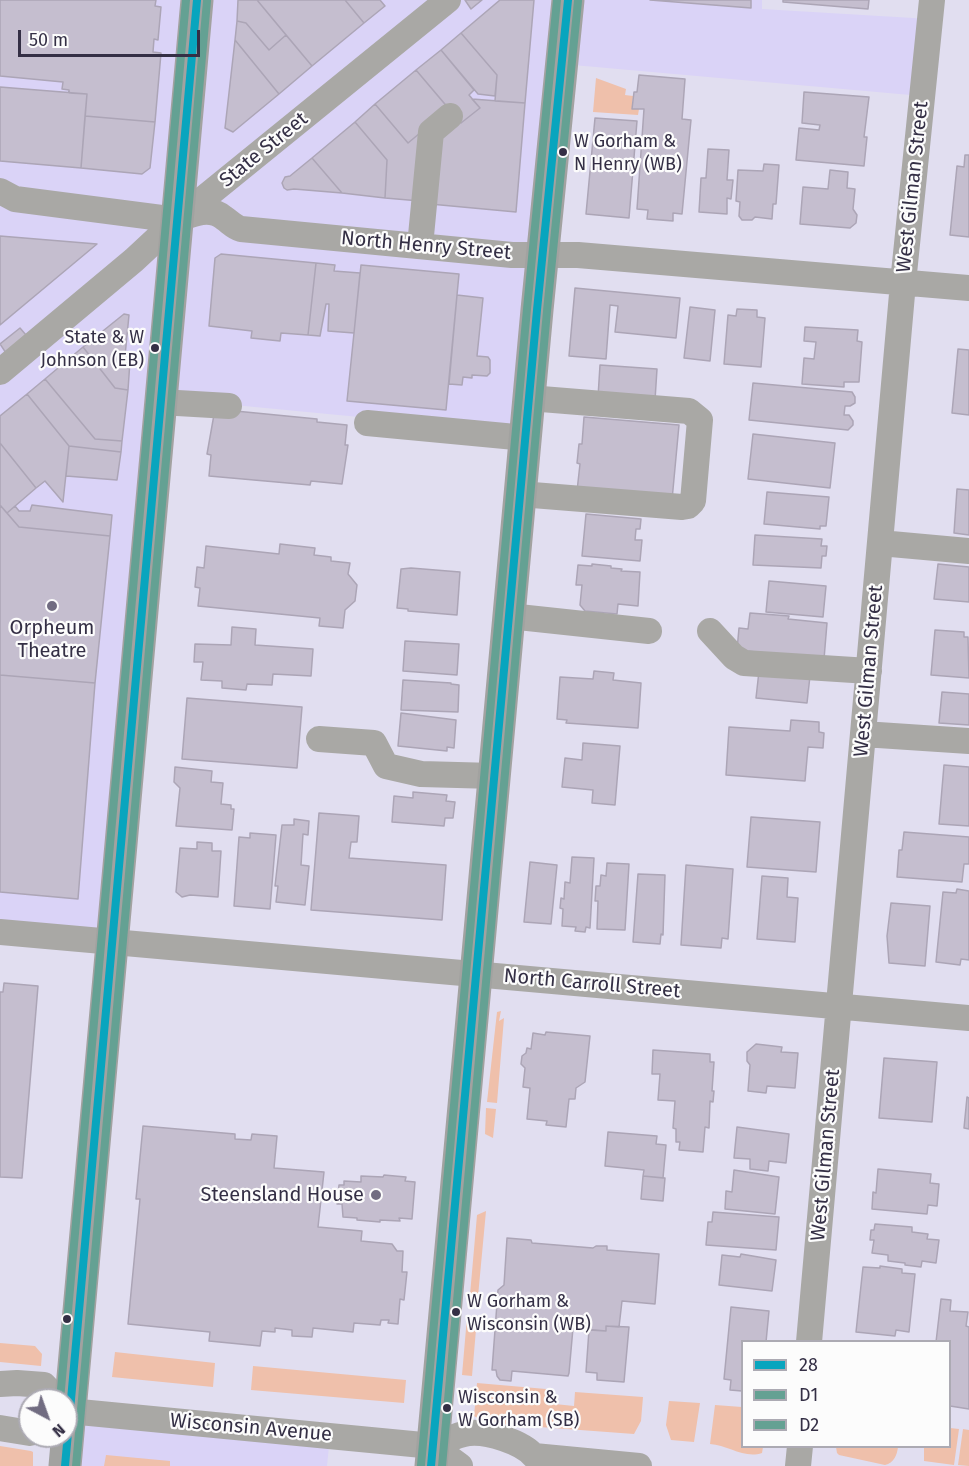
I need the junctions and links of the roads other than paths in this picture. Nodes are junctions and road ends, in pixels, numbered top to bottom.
1 (197, 0) edge
2 (448, 0) edge
3 (568, 0) edge
4 (932, 0) edge
5 (450, 116) dead end
6 (0, 191) edge
7 (177, 220) junction
8 (420, 246) junction
9 (543, 254) junction
10 (903, 283) junction
11 (969, 288) edge
12 (0, 372) edge
13 (529, 398) junction
14 (160, 402) junction
15 (229, 406) dead end
16 (367, 423) dead end
17 (525, 438) junction
18 (520, 494) junction
19 (880, 543) junction
20 (969, 551) edge
21 (509, 616) junction
22 (649, 631) dead end
23 (710, 631) dead end
24 (869, 671) junction
25 (863, 734) junction
26 (319, 739) dead end
27 (969, 741) edge
28 (494, 776) junction
29 (0, 932) edge
30 (112, 942) junction
31 (476, 974) junction
32 (839, 1006) junction
33 (969, 1018) edge
34 (809, 1340) edge
35 (0, 1384) edge
36 (47, 1388) edge
37 (67, 1388) edge
38 (78, 1410) edge
39 (0, 1428) edge
40 (18, 1431) edge
41 (65, 1448) edge
42 (800, 1448) edge
43 (432, 1456) edge
44 (526, 1461) edge
45 (65, 1466) edge
46 (460, 1466) edge
47 (639, 1466) edge
48 (798, 1466) edge

1 - 7 main road
2 - 7 street, State Street
3 - 9 main road
4 - 10 street, West Gilman Street
5 - 8 street
6 - 7 street, North Henry Street
7 - 8 street, North Henry Street
7 - 12 street, State Street
7 - 14 main road
8 - 9 street, North Henry Street
9 - 10 street, North Henry Street
9 - 13 main road
10 - 11 street, North Henry Street
10 - 19 street, West Gilman Street
13 - 17 main road
13 - 18 street
14 - 15 street
14 - 30 main road
16 - 17 street
17 - 18 main road
18 - 21 main road
19 - 20 street
19 - 24 street, West Gilman Street
21 - 22 street
21 - 28 main road
23 - 24 street
24 - 25 street, West Gilman Street
25 - 27 street
25 - 32 street, West Gilman Street
26 - 28 street
28 - 31 main road
29 - 30 street, North Carroll Street
30 - 31 street, North Carroll Street
30 - 37 main road
31 - 32 street, North Carroll Street
31 - 43 main road
32 - 33 street, North Carroll Street
32 - 34 street, West Gilman Street
35 - 36 street, Wisconsin Avenue
38 - 43 street, Wisconsin Avenue
39 - 40 street
41 - 45 main road
42 - 48 street
43 - 44 street, Wisconsin Avenue
43 - 46 street
44 - 47 street, Wisconsin Avenue

